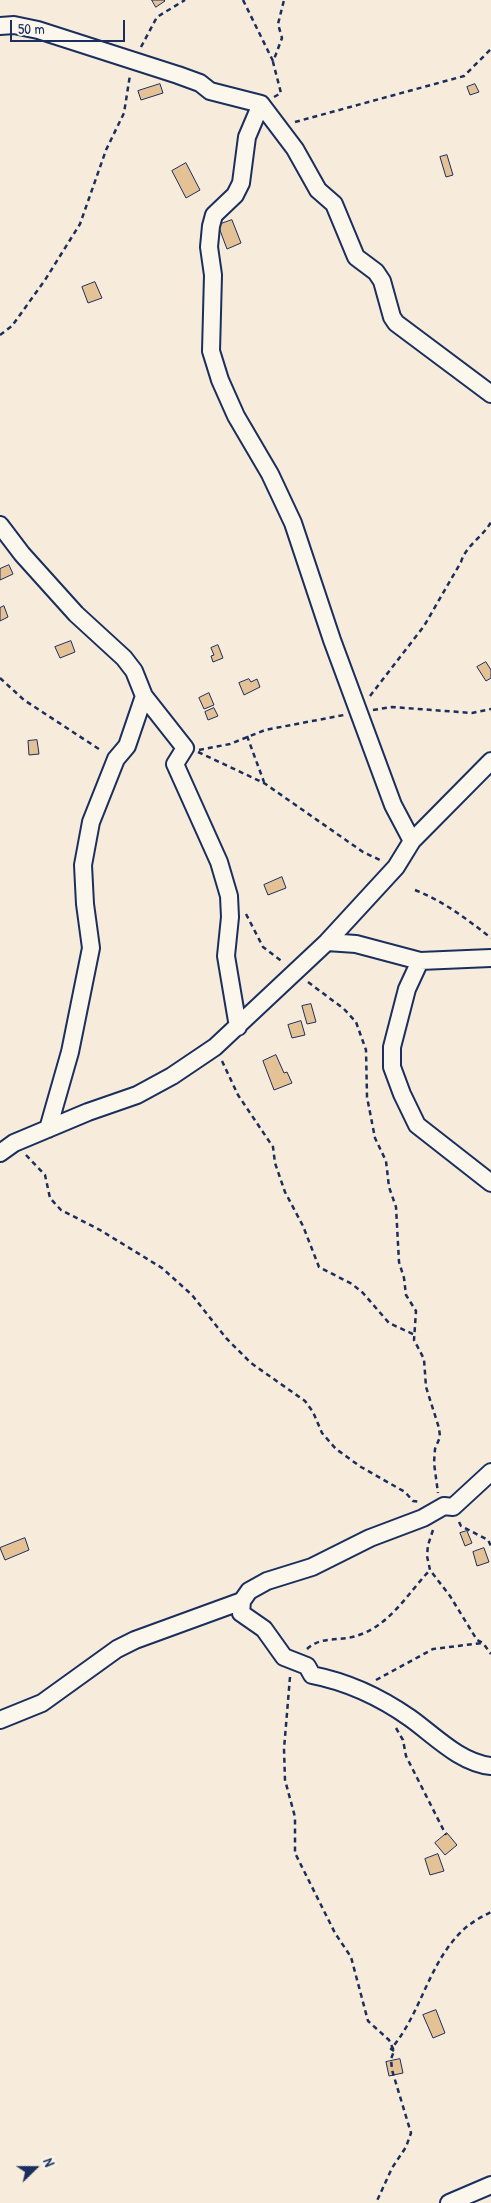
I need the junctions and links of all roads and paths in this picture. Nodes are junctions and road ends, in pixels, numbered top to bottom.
1 (185, 0) edge
2 (243, 0) edge
3 (284, 0) edge
4 (0, 26) edge
5 (491, 49) edge
6 (136, 61) junction
7 (274, 62) junction
8 (262, 104) junction
9 (280, 126) junction
10 (0, 335) edge
11 (491, 394) edge
12 (491, 522) edge
13 (0, 525) edge
14 (0, 678) edge
15 (144, 696) junction
16 (491, 709) edge
17 (359, 712) junction
18 (247, 736) junction
19 (116, 760) junction
20 (491, 761) edge
21 (264, 782) junction
22 (412, 841) junction
23 (396, 867) junction
24 (415, 890) dead end
25 (245, 913) dead end
26 (491, 938) edge
27 (327, 942) junction
28 (491, 958) edge
29 (420, 961) junction
30 (296, 972) junction
31 (238, 1027) junction
32 (215, 1047) junction
33 (48, 1129) junction
34 (14, 1144) junction
35 (0, 1153) edge
36 (491, 1183) edge
37 (415, 1334) junction
38 (491, 1472) edge
39 (445, 1505) junction
40 (434, 1529) dead end
41 (491, 1546) edge
42 (430, 1570) junction
43 (242, 1601) junction
44 (483, 1643) junction
45 (491, 1654) edge
46 (307, 1666) junction
47 (369, 1692) junction
48 (391, 1705) junction
49 (0, 1720) edge
50 (491, 1766) edge
51 (446, 1834) dead end
52 (491, 1912) edge
53 (394, 2051) junction
54 (491, 2185) edge
55 (376, 2203) edge
56 (449, 2203) edge

1 - 6 path
2 - 7 path
3 - 7 path
4 - 6 street
5 - 9 path
6 - 8 street
6 - 10 path
7 - 8 path
8 - 9 street
8 - 17 street
9 - 11 street
12 - 17 path
13 - 15 street
14 - 19 path
15 - 19 street
15 - 31 street
16 - 17 path
17 - 18 path
17 - 22 street
18 - 21 path
18 - 21 path
19 - 33 street
20 - 22 street
21 - 23 path
22 - 23 street
23 - 27 street
24 - 26 path
25 - 30 path
27 - 29 street
27 - 30 street
28 - 29 street
29 - 36 street
30 - 31 street
30 - 37 path
31 - 32 street
32 - 33 street
32 - 37 path
33 - 34 street
34 - 35 street
34 - 39 path
37 - 39 path
38 - 39 street
39 - 41 path
39 - 43 street
40 - 42 path
42 - 44 path
42 - 46 path
43 - 46 street
43 - 49 street
44 - 45 path
44 - 47 path
46 - 47 street
46 - 53 path
47 - 48 street
48 - 50 street
48 - 51 path
52 - 53 path
53 - 55 path
54 - 56 street

